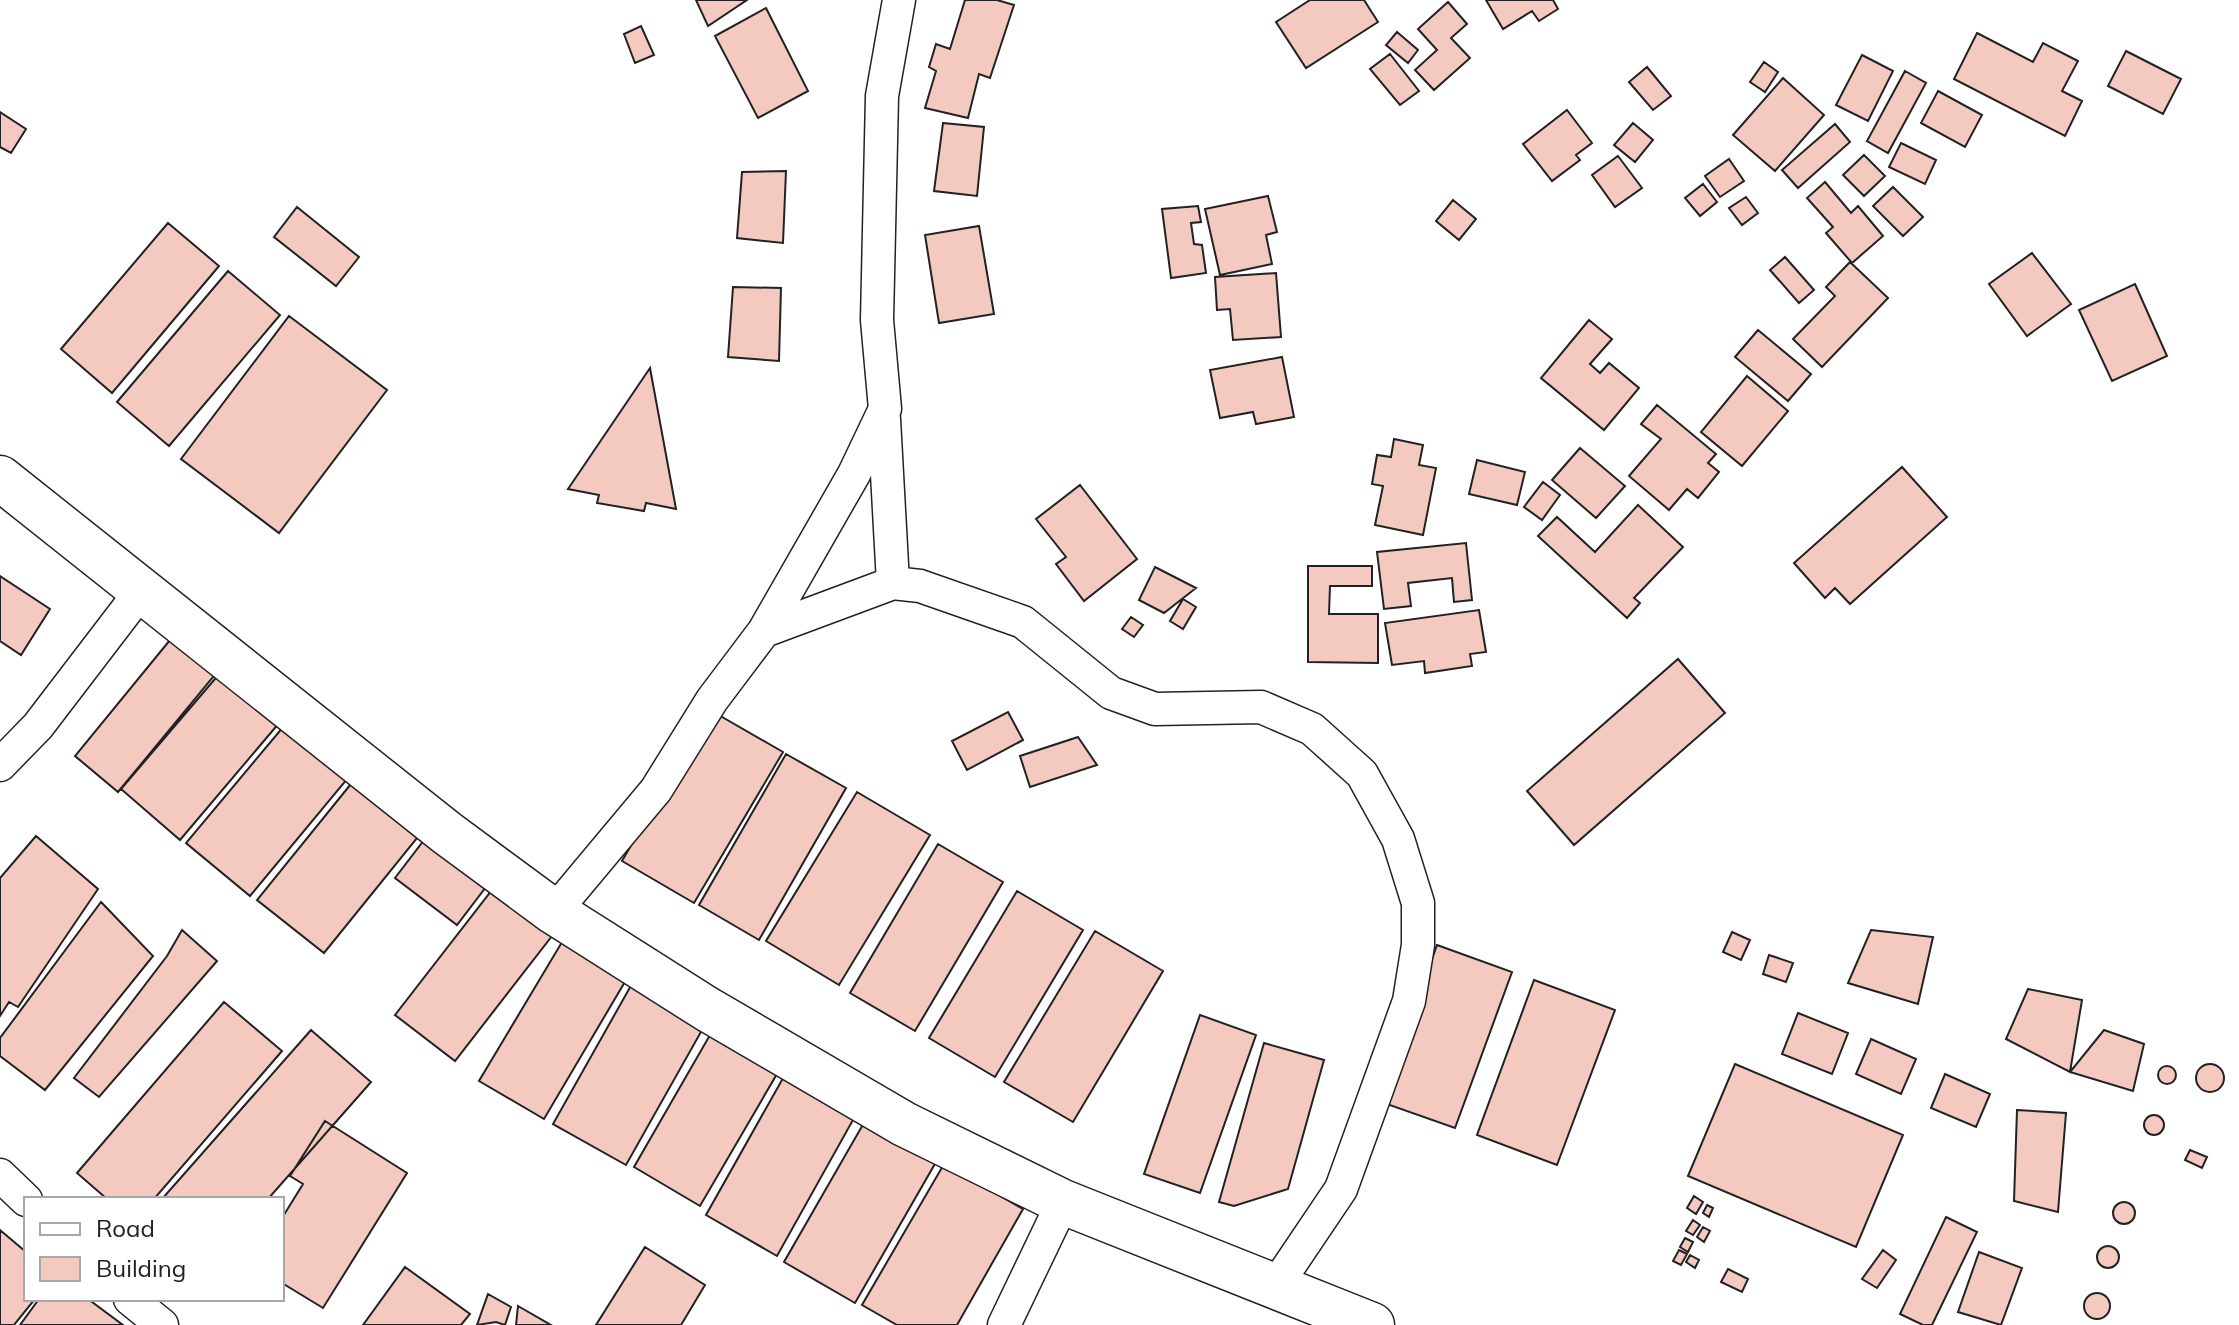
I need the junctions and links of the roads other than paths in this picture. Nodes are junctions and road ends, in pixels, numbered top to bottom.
1 (899, 0) edge
2 (885, 409) junction
3 (0, 478) edge
4 (893, 583) junction
5 (142, 590) junction
6 (764, 631) junction
7 (0, 765) edge
8 (554, 912) junction
9 (0, 1175) edge
10 (24, 1198) edge
11 (1063, 1202) junction
12 (1275, 1287) junction
13 (132, 1301) edge
14 (157, 1324) edge
15 (1004, 1325) edge
16 (1372, 1325) edge

1 - 2 street
2 - 4 street
2 - 6 street
3 - 5 main road
4 - 6 street
4 - 12 street
5 - 7 street
5 - 8 main road
6 - 8 street
8 - 11 main road
9 - 10 street
11 - 12 main road
11 - 15 street
12 - 16 main road
13 - 14 street

